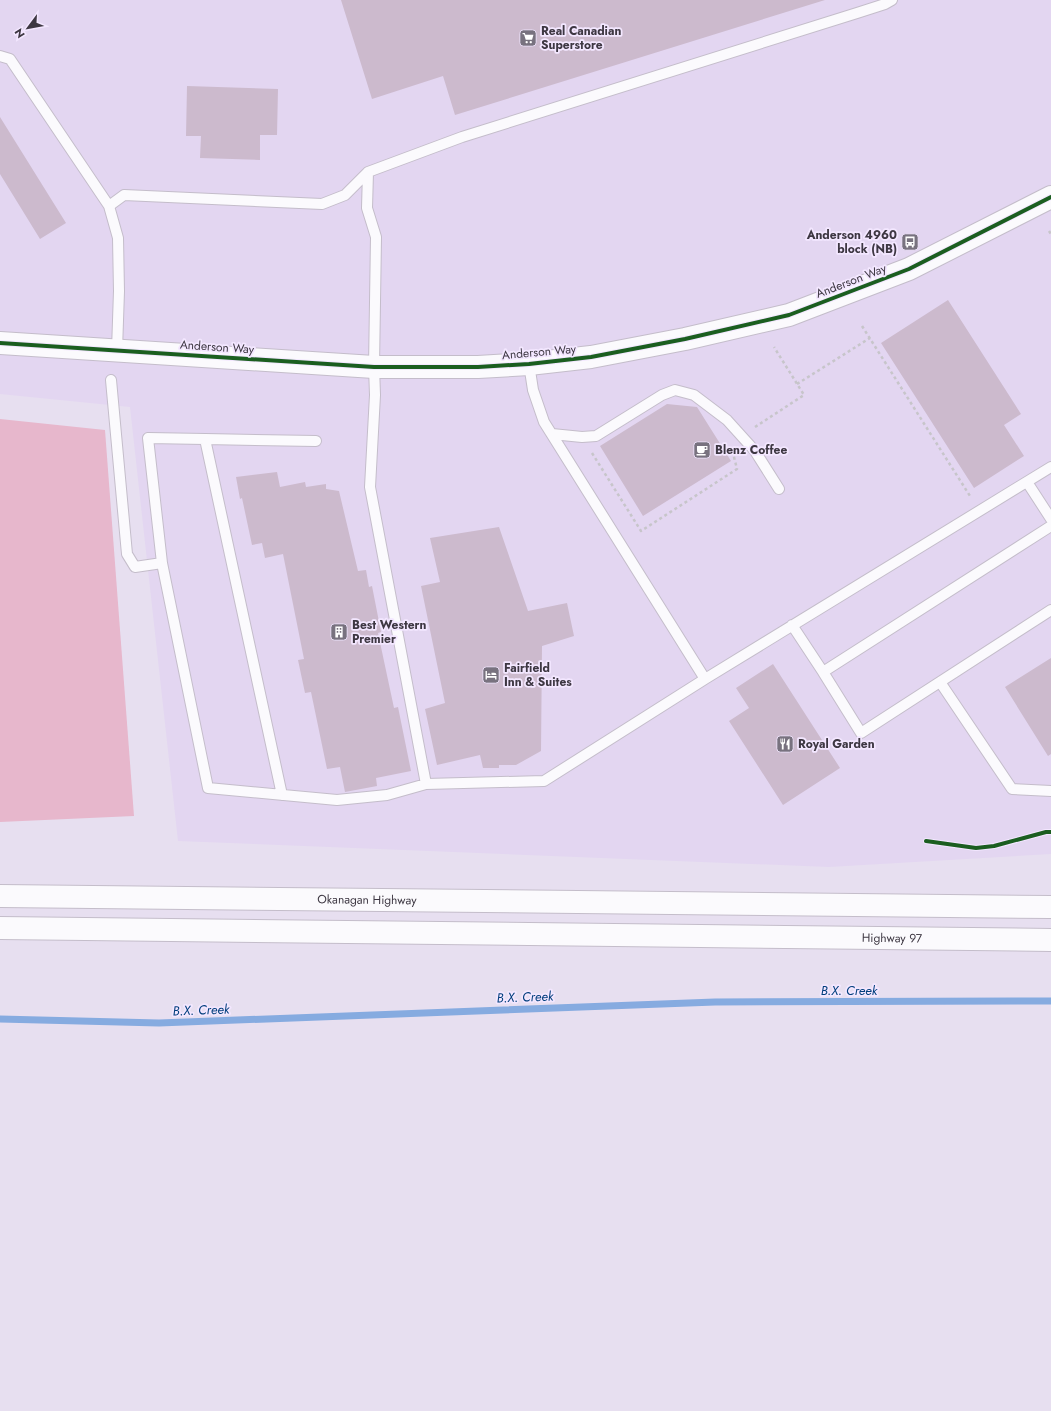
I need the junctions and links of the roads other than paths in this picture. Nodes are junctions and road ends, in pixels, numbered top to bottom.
1 (892, 0) edge
2 (0, 56) edge
3 (368, 172) junction
4 (1051, 197) edge
5 (109, 206) junction
6 (0, 343) edge
7 (118, 350) junction
8 (529, 364) junction
9 (374, 367) junction
10 (111, 380) dead end
11 (552, 434) junction
12 (205, 439) junction
13 (316, 441) dead end
14 (1051, 467) edge
15 (1027, 482) junction
16 (779, 489) dead end
17 (1051, 519) edge
18 (1051, 526) edge
19 (162, 563) junction
20 (1051, 610) edge
21 (792, 625) junction
22 (823, 672) junction
23 (705, 679) junction
24 (940, 682) junction
25 (426, 784) junction
26 (1051, 791) edge
27 (282, 795) junction
28 (0, 896) edge
29 (1051, 907) edge
30 (0, 928) edge
31 (1051, 940) edge

1 - 3 lane
2 - 5 lane
3 - 5 lane
3 - 9 lane
4 - 8 main road, Anderson Way
5 - 7 lane
6 - 7 main road, Anderson Way
7 - 9 main road, Anderson Way
8 - 9 main road, Anderson Way
8 - 11 lane
9 - 25 lane
10 - 19 lane
11 - 16 lane
11 - 23 lane
12 - 13 lane
12 - 19 lane
12 - 27 lane
14 - 15 lane
15 - 17 lane
15 - 21 lane
18 - 22 lane
19 - 27 lane
20 - 24 lane
21 - 22 lane
21 - 23 lane
22 - 24 lane
23 - 25 lane
24 - 26 lane
25 - 27 lane
28 - 29 main road, Okanagan Highway
30 - 31 main road, Highway 97

